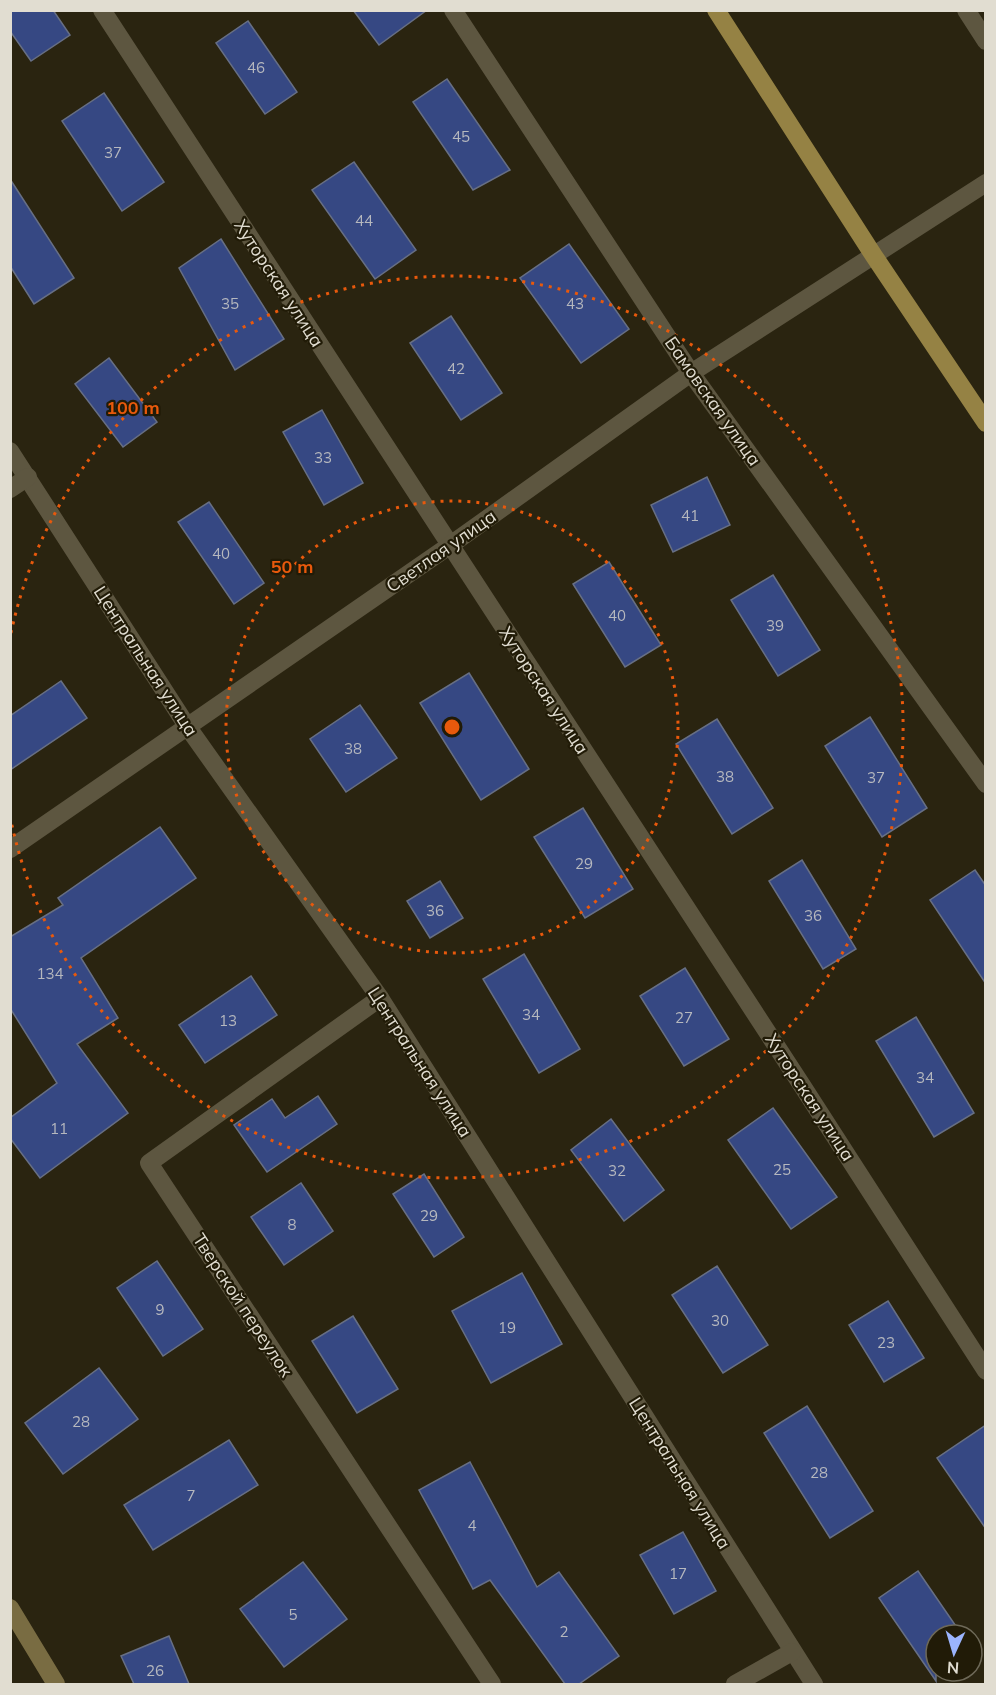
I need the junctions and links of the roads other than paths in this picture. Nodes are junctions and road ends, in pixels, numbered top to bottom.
1 (102, 10) edge
2 (453, 10) edge
3 (716, 10) edge
4 (966, 10) edge
5 (986, 41) edge
6 (986, 183) edge
7 (874, 256) junction
8 (691, 373) junction
9 (986, 423) edge
10 (10, 451) edge
11 (28, 477) junction
12 (10, 489) edge
13 (449, 546) junction
14 (187, 726) junction
15 (986, 784) edge
16 (10, 849) edge
17 (380, 998) junction
18 (986, 1371) edge
19 (10, 1608) edge
20 (792, 1652) junction
21 (56, 1684) edge
22 (492, 1684) edge
23 (735, 1684) edge
24 (814, 1684) edge

1 - 13 street, Хуторская улица
2 - 8 street, Бамовская улица
3 - 7 main road
4 - 5 street
6 - 7 street, Светлая улица
7 - 8 street, Светлая улица
7 - 9 main road
8 - 13 street, Светлая улица
8 - 15 street, Бамовская улица
10 - 11 street, Центральная улица
11 - 12 street
11 - 14 street, Центральная улица
13 - 14 street, Светлая улица
13 - 18 street, Хуторская улица
14 - 16 street, Светлая улица
14 - 17 street, Центральная улица
17 - 20 street, Центральная улица
17 - 22 street, Тверской переулок
19 - 21 street
20 - 23 street
20 - 24 street, Центральная улица

